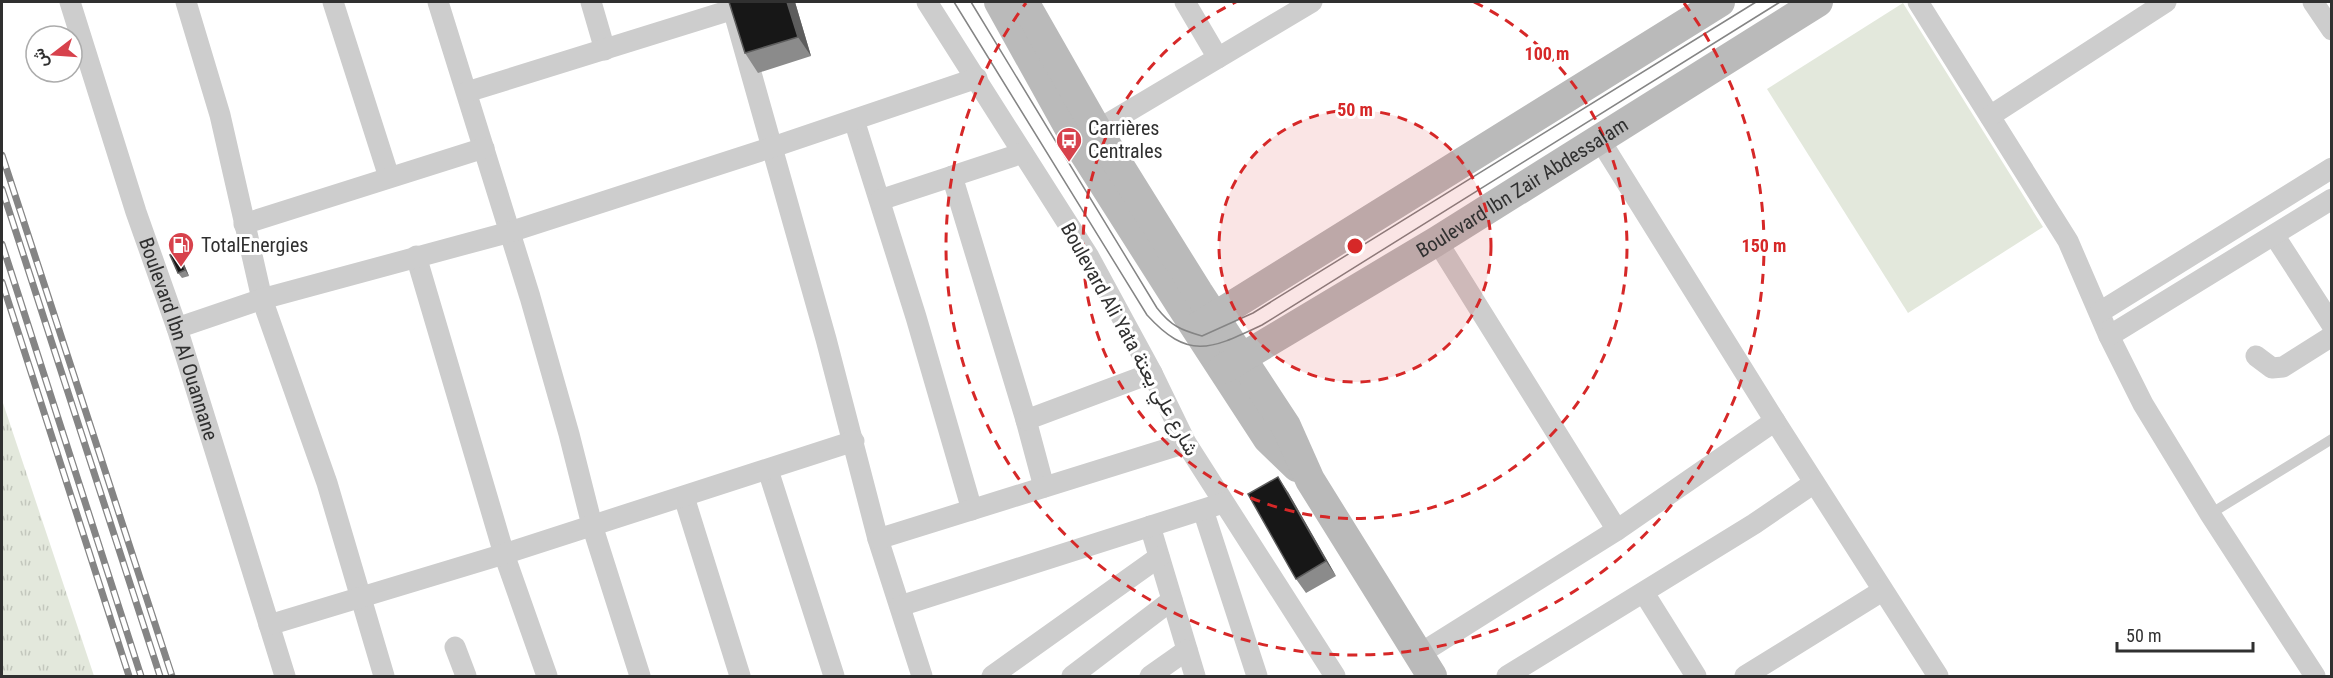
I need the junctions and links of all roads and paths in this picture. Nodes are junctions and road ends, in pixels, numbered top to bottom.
1 (70, 2) edge
2 (186, 2) edge
3 (333, 2) edge
4 (438, 2) edge
5 (591, 2) edge
6 (927, 2) edge
7 (999, 2) edge
8 (1024, 2) edge
9 (1185, 2) edge
10 (1312, 2) edge
11 (1720, 2) edge
12 (1818, 2) edge
13 (1918, 2) edge
14 (2164, 2) edge
15 (2313, 2) edge
16 (732, 5) edge
17 (2331, 30) edge
18 (605, 50) junction
19 (1218, 58) junction
20 (977, 78) junction
21 (467, 92) junction
22 (1990, 116) junction
23 (854, 120) junction
24 (1097, 130) junction
25 (1600, 140) junction
26 (773, 147) junction
27 (484, 148) junction
28 (1023, 153) junction
29 (2331, 168) edge
30 (952, 176) junction
31 (389, 177) junction
32 (2331, 199) edge
33 (880, 200) junction
34 (244, 224) junction
35 (510, 232) junction
36 (2274, 235) junction
37 (1437, 241) junction
38 (416, 256) junction
39 (262, 299) junction
40 (2100, 312) junction
41 (1206, 323) junction
42 (2331, 325) edge
43 (177, 328) junction
44 (2109, 336) junction
45 (2331, 336) edge
46 (2256, 356) dead end
47 (1233, 364) junction
48 (1152, 373) junction
49 (1026, 420) junction
50 (1775, 422) junction
51 (2331, 439) edge
52 (854, 441) junction
53 (1186, 443) junction
54 (768, 470) junction
55 (1814, 483) junction
56 (1044, 487) junction
57 (684, 497) junction
58 (1213, 506) junction
59 (972, 510) junction
60 (2210, 514) junction
61 (592, 525) junction
62 (1150, 526) junction
63 (1617, 530) junction
64 (878, 539) junction
65 (504, 554) junction
66 (1159, 557) junction
67 (1882, 591) junction
68 (1644, 593) junction
69 (360, 598) junction
70 (1172, 600) junction
71 (900, 606) junction
72 (269, 625) junction
73 (455, 647) dead end
74 (1187, 650) junction
75 (1425, 666) edge
76 (285, 676) edge
77 (384, 676) edge
78 (466, 676) edge
79 (547, 676) edge
80 (640, 676) edge
81 (740, 676) edge
82 (834, 676) edge
83 (922, 676) edge
84 (992, 676) edge
85 (1072, 676) edge
86 (1150, 676) edge
87 (1195, 676) edge
88 (1257, 676) edge
89 (1335, 676) edge
90 (1507, 676) edge
91 (1696, 676) edge
92 (1745, 676) edge
93 (1938, 676) edge
94 (2315, 676) edge

1 - 43 street, Boulevard Ibn Al Ouannane
2 - 34 street
3 - 31 street
4 - 21 street
5 - 18 street
6 - 20 street, Boulevard Ali Yata شارع علي يعتة
7 - 41 street
8 - 24 street
9 - 19 street
10 - 19 street
11 - 41 street
12 - 25 street, Boulevard Ibn Zair Abdessalam
13 - 22 street
14 - 22 street
15 - 17 street
16 - 18 street
16 - 26 street
18 - 21 street
19 - 24 street
20 - 23 street
20 - 28 street, Boulevard Ali Yata شارع علي يعتة
21 - 27 street
22 - 40 street
23 - 26 street
23 - 33 street
24 - 41 street
25 - 37 street, Boulevard Ibn Zair Abdessalam
25 - 50 street
26 - 35 street
26 - 52 street
27 - 31 street
27 - 35 street
28 - 30 street
28 - 48 street, Boulevard Ali Yata شارع علي يعتة
29 - 40 street
30 - 33 street
30 - 49 street
31 - 34 street
32 - 36 street
33 - 59 street
34 - 39 street
35 - 38 street
35 - 61 street
36 - 42 street
36 - 44 street
37 - 47 street, Boulevard Ibn Zair Abdessalam
37 - 63 street
38 - 39 street
38 - 65 street
39 - 43 street
39 - 69 street
40 - 44 street
41 - 47 street
43 - 72 street, Boulevard Ibn Al Ouannane
44 - 60 street
45 - 46 street
47 - 75 street
48 - 49 street
48 - 53 street, Boulevard Ali Yata شارع علي يعتة
49 - 56 street
50 - 55 street
50 - 63 street
51 - 60 lane
52 - 54 street
52 - 64 street
53 - 56 street
53 - 58 street, Boulevard Ali Yata شارع علي يعتة
54 - 57 street
54 - 82 street
55 - 67 street
55 - 68 street
56 - 59 street
57 - 61 street
57 - 81 street
58 - 62 street
58 - 88 street
58 - 89 street, Boulevard Ali Yata شارع علي يعتة
59 - 64 street
60 - 94 street
61 - 65 street
61 - 80 street
62 - 66 street
62 - 71 street
63 - 75 street
64 - 71 street
65 - 69 street
65 - 79 street
66 - 70 street
66 - 84 street
67 - 92 street
67 - 93 street
68 - 90 street
68 - 91 street
69 - 72 street
69 - 77 street
70 - 74 street
70 - 85 street
71 - 83 street
72 - 76 street, Boulevard Ibn Al Ouannane
73 - 78 street
74 - 86 street
74 - 87 street

